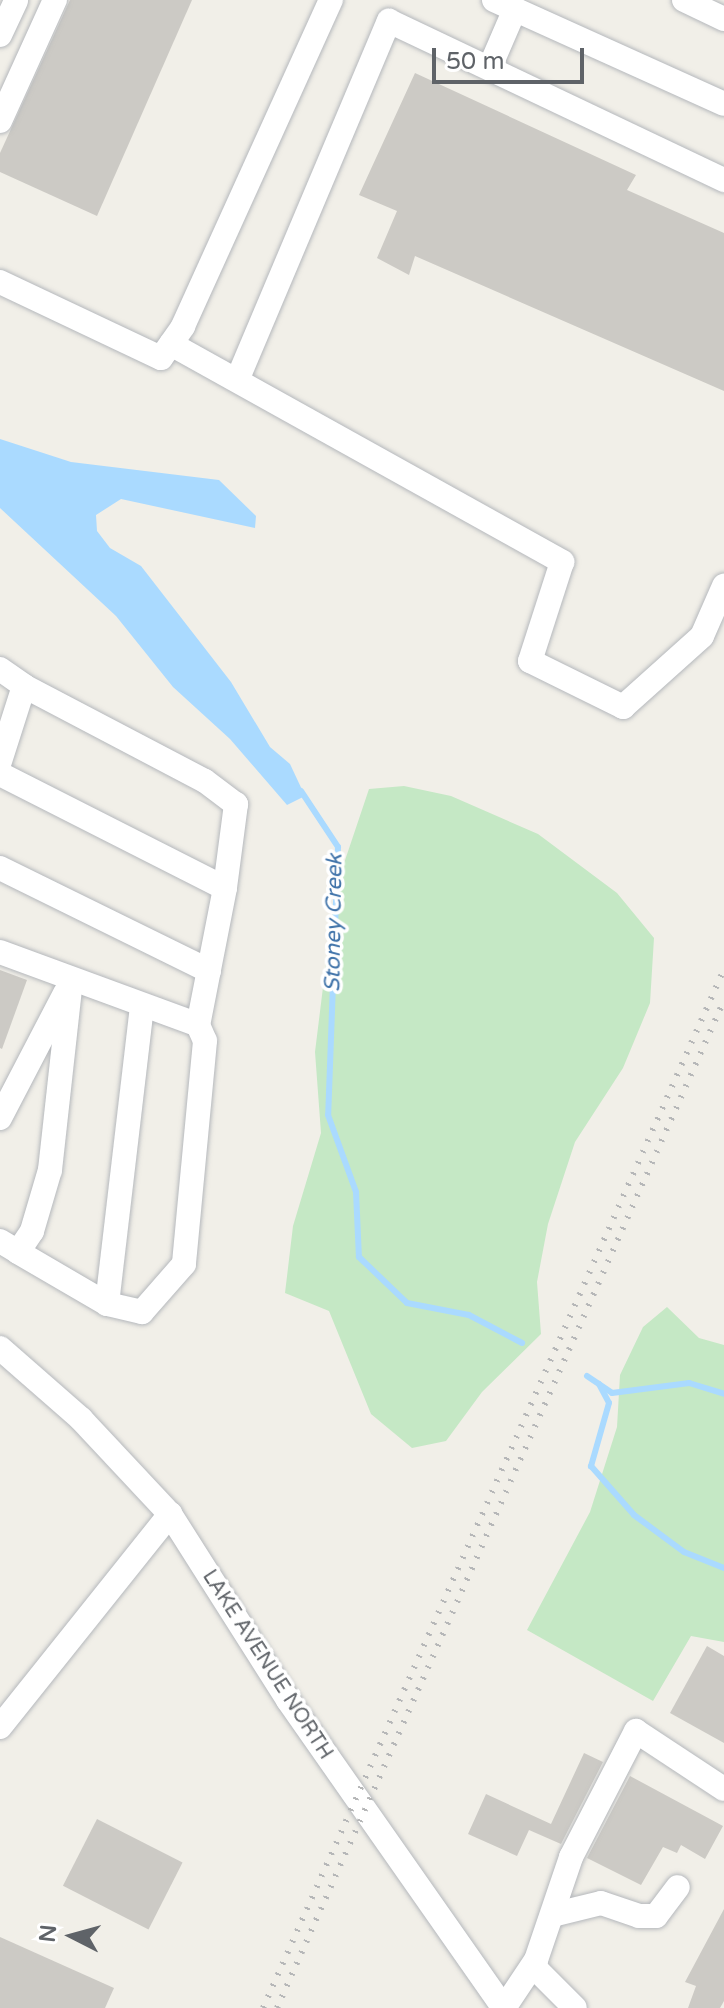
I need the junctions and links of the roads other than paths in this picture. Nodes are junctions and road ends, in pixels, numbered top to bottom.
1 (16, 0) edge
2 (55, 0) edge
3 (331, 0) edge
4 (684, 0) edge
5 (504, 5) edge
6 (724, 19) edge
7 (0, 35) edge
8 (490, 67) junction
9 (724, 104) edge
10 (0, 121) edge
11 (724, 180) edge
12 (0, 282) edge
13 (171, 344) junction
14 (238, 378) junction
15 (724, 586) edge
16 (0, 669) edge
17 (24, 686) junction
18 (0, 761) edge
19 (0, 774) edge
20 (0, 868) edge
21 (225, 888) junction
22 (0, 952) edge
23 (209, 971) junction
24 (71, 980) junction
25 (142, 1008) junction
26 (198, 1025) junction
27 (0, 1118) edge
28 (9, 1246) edge
29 (107, 1304) junction
30 (0, 1348) edge
31 (170, 1514) junction
32 (0, 1727) edge
33 (724, 1789) edge
34 (678, 1887) dead end
35 (552, 1915) junction
36 (533, 1966) junction
37 (504, 2008) edge
38 (575, 2008) edge

1 - 7 street
2 - 10 street
3 - 13 street
4 - 6 street
5 - 8 street
5 - 9 street
8 - 11 street
8 - 14 street
12 - 13 street
13 - 14 street
14 - 15 street
16 - 17 street
17 - 18 street
17 - 21 street
19 - 21 street
20 - 23 street
21 - 23 street
22 - 24 street
23 - 26 street
24 - 25 street
24 - 27 street
24 - 28 street
25 - 26 street
25 - 29 street
26 - 29 street
28 - 29 street
30 - 31 street, LAKE AVENUE NORTH
31 - 32 street
31 - 37 street, LAKE AVENUE NORTH
33 - 35 street
34 - 35 street
35 - 36 street
36 - 37 street
36 - 38 street

